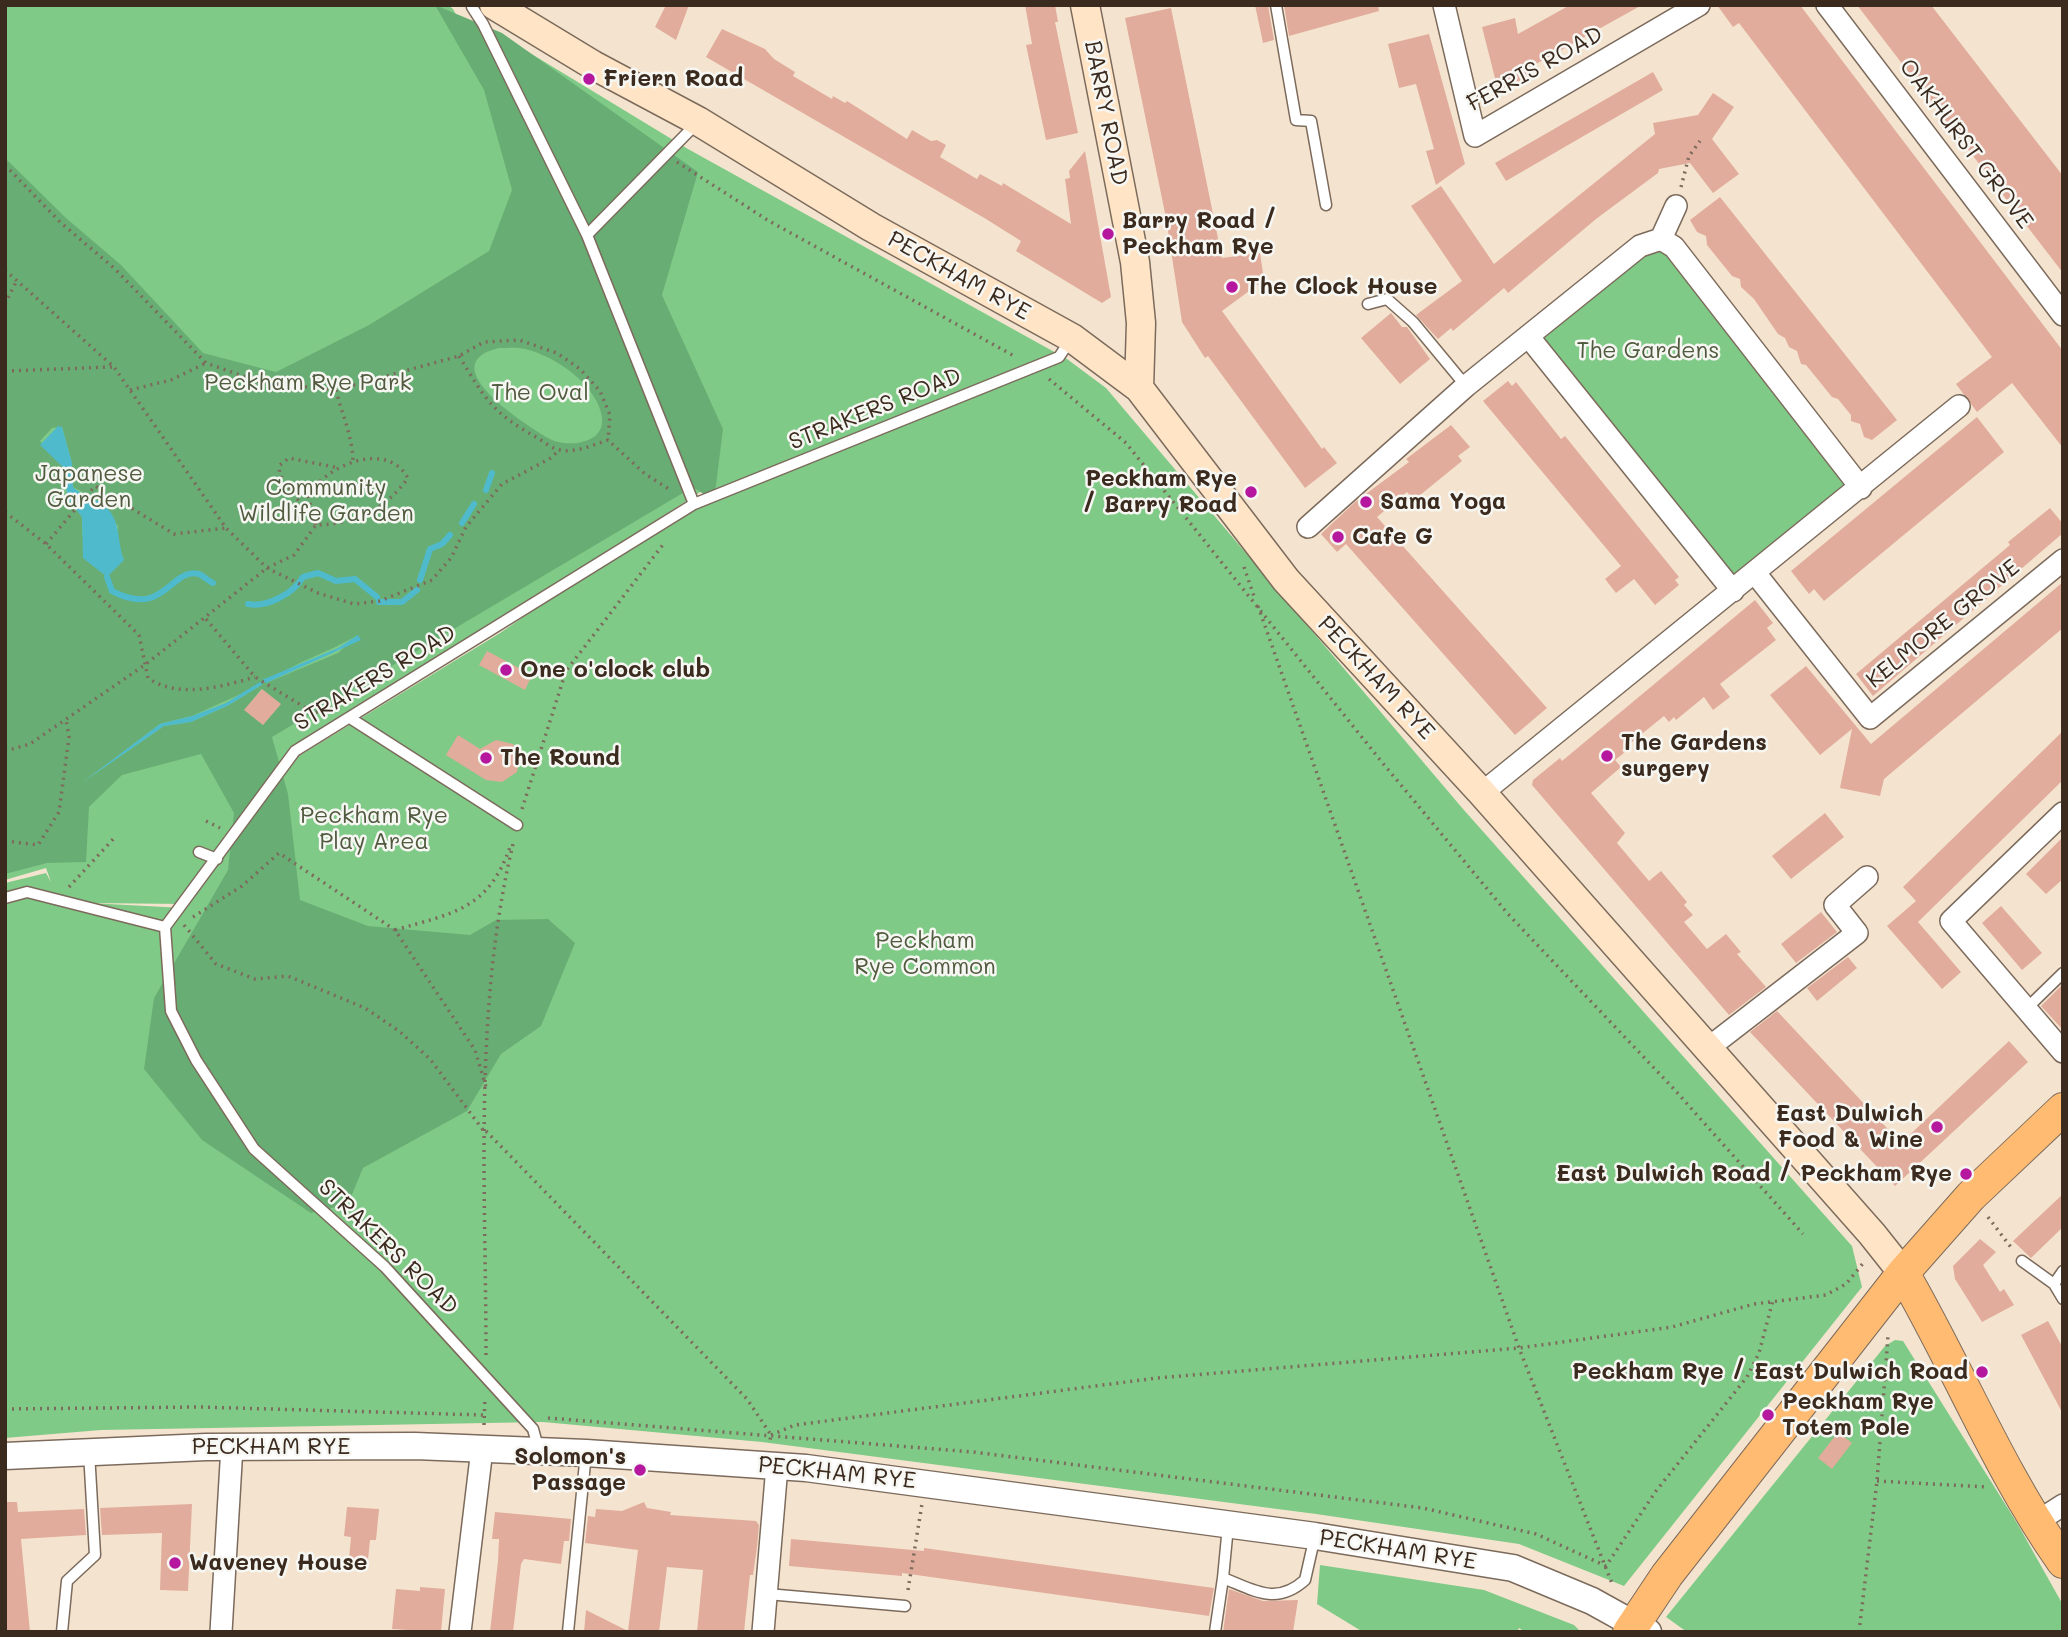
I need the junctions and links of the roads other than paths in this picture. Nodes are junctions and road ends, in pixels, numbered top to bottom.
1 (1085, 5) edge
2 (1276, 5) edge
3 (1444, 5) edge
4 (1699, 5) edge
5 (1827, 5) edge
6 (483, 6) edge
7 (698, 121) junction
8 (1326, 205) dead end
9 (1676, 206) road end
10 (587, 235) junction
11 (1661, 239) junction
12 (1368, 304) dead end
13 (2063, 315) edge
14 (1528, 336) junction
15 (1072, 338) junction
16 (1466, 386) junction
17 (1139, 388) junction
18 (1959, 406) dead end
19 (1861, 488) junction
20 (694, 504) junction
21 (1308, 527) dead end
22 (2063, 559) edge
23 (1755, 573) junction
24 (1732, 591) junction
25 (354, 715) junction
26 (1482, 793) junction
27 (2063, 813) edge
28 (517, 825) road end
29 (199, 852) dead end
30 (217, 859) junction
31 (1867, 877) dead end
32 (5, 898) edge
33 (165, 927) junction
34 (2063, 973) edge
35 (2026, 1009) junction
36 (1707, 1049) junction
37 (2063, 1052) edge
38 (2063, 1109) edge
39 (2022, 1261) road end
40 (2063, 1271) edge
41 (1903, 1273) junction
42 (2054, 1284) junction
43 (2063, 1300) edge
44 (483, 1440) junction
45 (232, 1446) junction
46 (89, 1450) junction
47 (539, 1451) junction
48 (586, 1453) junction
49 (5, 1456) edge
50 (778, 1466) junction
51 (2063, 1506) edge
52 (2035, 1522) junction
53 (1228, 1526) junction
54 (1315, 1536) junction
55 (2063, 1562) edge
56 (1223, 1578) junction
57 (767, 1594) junction
58 (905, 1606) road end
59 (1638, 1629) edge
60 (62, 1632) edge
61 (221, 1632) edge
62 (460, 1632) edge
63 (568, 1632) edge
64 (763, 1632) edge
65 (1215, 1632) edge

1 - 17 main road, BARRY ROAD
2 - 8 lane
3 - 4 street, FERRIS ROAD
5 - 13 street, OAKHURST GROVE
6 - 7 main road, PECKHAM RYE
6 - 10 lane
7 - 10 lane
7 - 15 main road, PECKHAM RYE
9 - 11 street
10 - 20 lane
11 - 14 street
11 - 19 street
12 - 16 lane
14 - 16 street
14 - 24 street
15 - 17 main road, PECKHAM RYE
15 - 20 lane, STRAKERS ROAD
16 - 21 street
17 - 26 main road, PECKHAM RYE
18 - 19 street
19 - 23 street
20 - 25 lane, STRAKERS ROAD
22 - 23 street, KELMORE GROVE
23 - 24 street
24 - 26 street
25 - 28 lane
25 - 30 lane, STRAKERS ROAD
26 - 36 main road, PECKHAM RYE
27 - 35 street
29 - 30 lane
30 - 33 lane, STRAKERS ROAD
31 - 36 street
32 - 33 lane
33 - 47 lane, STRAKERS ROAD
34 - 35 lane
35 - 37 street
36 - 41 main road, PECKHAM RYE
38 - 41 main road
39 - 42 lane
40 - 42 lane
41 - 52 main road, PECKHAM RYE
41 - 59 main road
42 - 43 lane
44 - 45 street, PECKHAM RYE
44 - 47 street, PECKHAM RYE
44 - 62 street
45 - 46 street, PECKHAM RYE
45 - 61 street
46 - 49 street, PECKHAM RYE
46 - 60 lane
47 - 48 street, PECKHAM RYE
48 - 50 street, PECKHAM RYE
48 - 63 lane
50 - 53 street, PECKHAM RYE
50 - 57 street
51 - 52 street
52 - 55 main road, PECKHAM RYE
53 - 54 street, PECKHAM RYE
53 - 56 lane
54 - 56 lane
54 - 59 street, PECKHAM RYE
56 - 65 lane
57 - 58 lane
57 - 64 street

